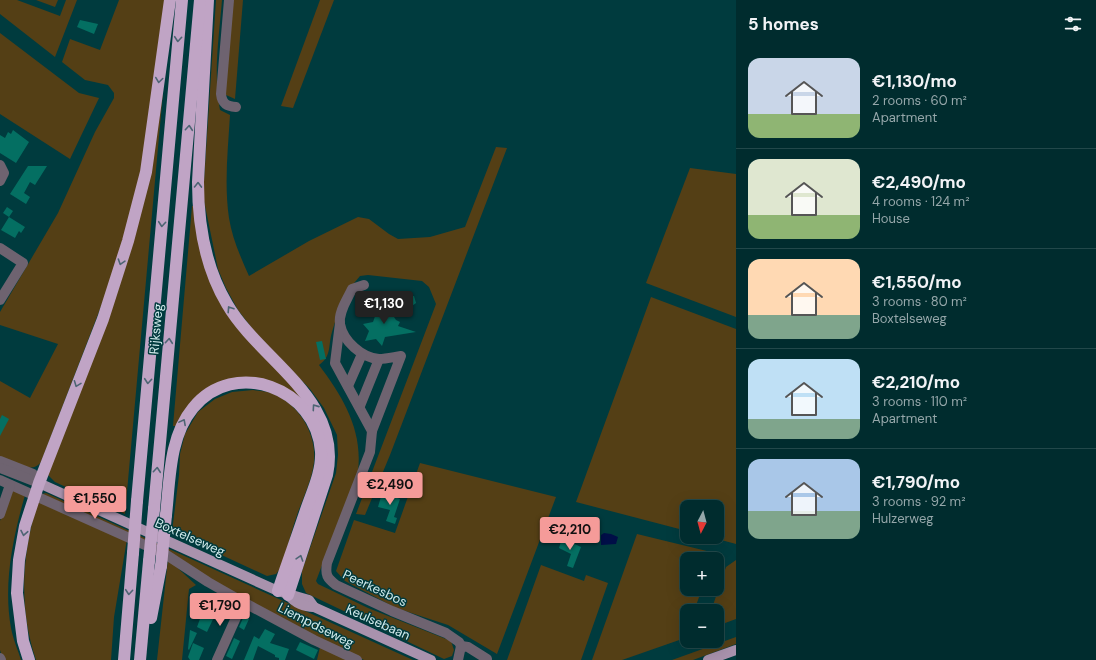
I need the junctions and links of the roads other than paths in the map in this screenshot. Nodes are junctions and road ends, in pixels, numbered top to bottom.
1 (170, 0) edge
2 (182, 0) edge
3 (200, 0) edge
4 (208, 0) edge
5 (229, 0) edge
6 (236, 107) dead end
7 (0, 164) edge
8 (0, 181) edge
9 (0, 248) edge
10 (364, 284) dead end
11 (0, 300) edge
12 (340, 323) junction
13 (362, 354) junction
14 (379, 359) junction
15 (348, 386) junction
16 (360, 406) junction
17 (372, 431) junction
18 (0, 461) edge
19 (0, 468) edge
20 (0, 480) edge
21 (39, 483) junction
22 (10, 485) junction
23 (34, 496) junction
24 (0, 514) edge
25 (283, 593) junction
26 (243, 602) junction
27 (314, 607) joint
28 (461, 646) junction
29 (736, 650) edge
30 (487, 659) edge
31 (29, 660) edge
32 (124, 660) edge
33 (141, 660) edge
34 (217, 660) edge
35 (357, 660) edge
36 (431, 660) edge
37 (458, 660) edge
38 (708, 660) edge

1 -> 21 highway
2 -> 32 highway, Rijksweg, bridge
33 -> 3 highway, Rijksweg, bridge
25 -> 4 highway
5 - 6 street
7 - 8 street
9 - 11 street
10 - 12 street
12 - 13 street
12 - 15 street
13 - 14 street
13 - 15 street
14 - 16 street
14 - 17 street
15 - 16 street
16 - 17 street
17 - 28 street, Peerkesbos
18 - 21 street, Boxtelseweg
19 - 21 street, Boxtelseweg
20 - 22 street, Boxtelseweg
21 - 23 highway
21 - 25 main road, Boxtelseweg
22 - 23 street, Boxtelseweg
22 - 24 street
23 - 26 street, Boxtelseweg
23 -> 31 highway
25 - 27 main road, Boxtelseweg
33 -> 25 highway, bridge
26 - 34 street
26 - 35 street, Liempdseweg
27 - 36 main road, Keulsebaan
28 - 30 street, Peerkesbos
28 - 37 street
29 - 38 main road

